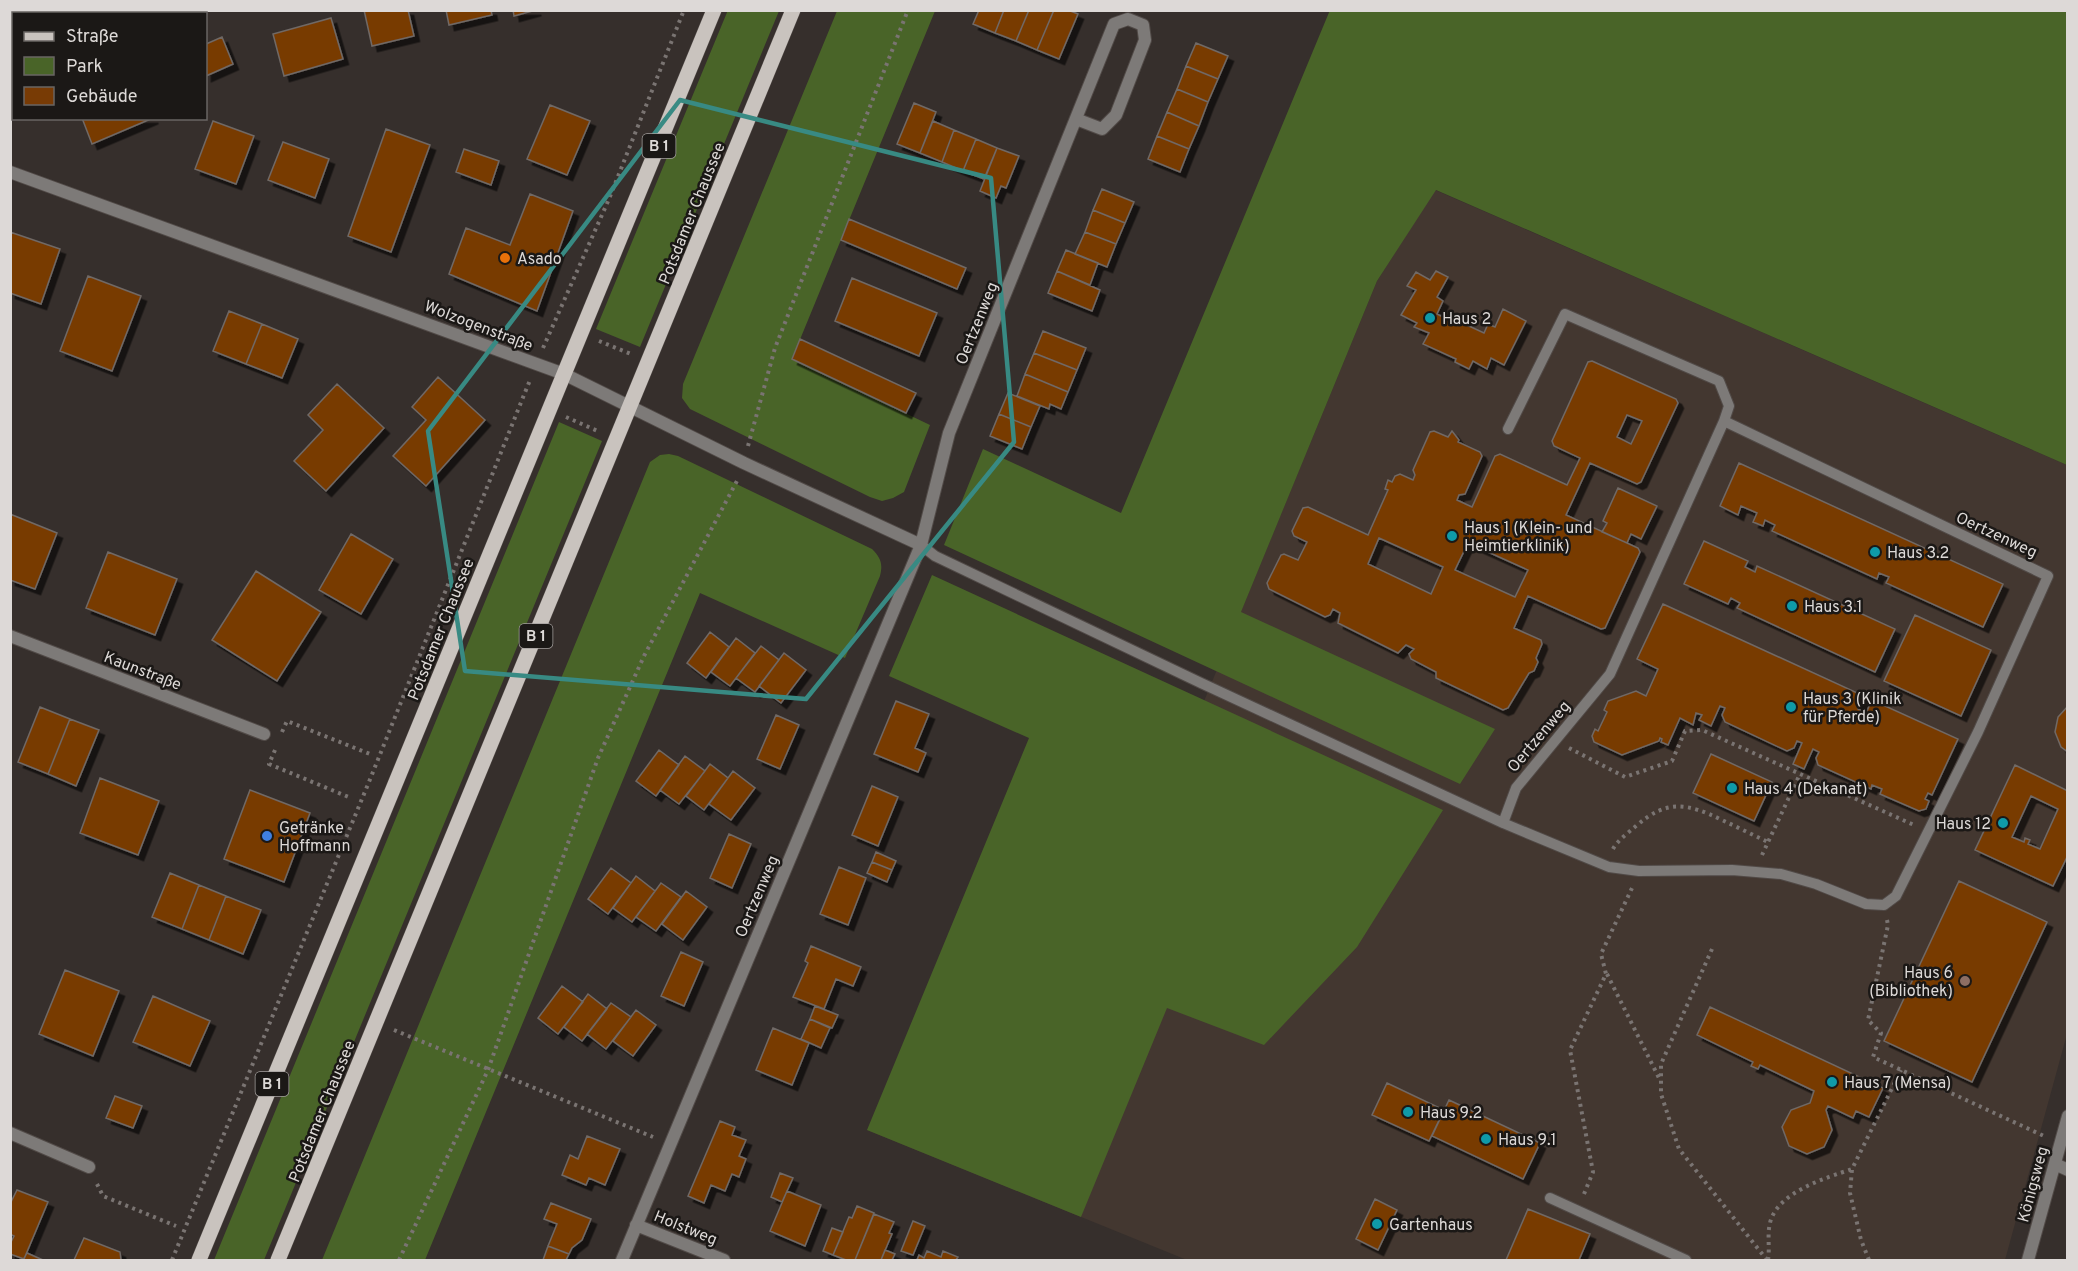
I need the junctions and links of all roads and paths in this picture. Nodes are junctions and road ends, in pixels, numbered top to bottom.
1 (684, 10) edge
2 (714, 10) edge
3 (793, 10) edge
4 (908, 10) edge
5 (1076, 119) junction
6 (10, 172) edge
7 (562, 306) dead end
8 (593, 338) dead end
9 (638, 357) dead end
10 (564, 375) junction
11 (521, 404) dead end
12 (630, 407) junction
13 (562, 415) dead end
14 (1724, 422) junction
15 (1508, 429) dead end
16 (606, 434) dead end
17 (748, 446) dead end
18 (737, 480) dead end
19 (921, 545) junction
20 (10, 636) edge
21 (264, 734) dead end
22 (279, 740) dead end
23 (1555, 741) junction
24 (275, 748) dead end
25 (370, 753) dead end
26 (1800, 774) junction
27 (351, 798) dead end
28 (1503, 823) junction
29 (1928, 832) junction
30 (1768, 842) junction
31 (1604, 865) junction
32 (1640, 871) junction
33 (1755, 872) junction
34 (1884, 905) junction
35 (1712, 949) dead end
36 (1606, 974) junction
37 (377, 1022) junction
38 (488, 1070) junction
39 (1901, 1070) junction
40 (1661, 1082) junction
41 (2067, 1116) edge
42 (10, 1133) edge
43 (655, 1138) dead end
44 (2060, 1143) junction
45 (2055, 1164) junction
46 (89, 1167) joint
47 (1852, 1169) junction
48 (2067, 1170) edge
49 (1550, 1198) dead end
50 (1577, 1211) junction
51 (636, 1225) junction
52 (176, 1226) dead end
53 (172, 1260) edge
54 (199, 1260) edge
55 (278, 1260) edge
56 (399, 1260) edge
57 (622, 1260) edge
58 (724, 1260) edge
59 (1686, 1260) edge
60 (1767, 1260) edge
61 (1869, 1260) edge
62 (2028, 1260) edge

1 - 7 path
2 - 10 main road, Potsdamer Chaussee / B 1
3 - 12 main road, Potsdamer Chaussee / B 1
4 - 17 path
5 - 5 street, Oertzenweg
5 - 19 street, Oertzenweg
6 - 10 street, Wolzogenstraße
8 - 9 path
10 - 12 street, Wolzogenstraße
10 - 54 main road, Potsdamer Chaussee / B 1
11 - 53 path
12 - 19 street, Wolzogenstraße
12 - 37 main road, Potsdamer Chaussee / B 1
13 - 16 path
14 - 15 lane
14 - 23 lane, Oertzenweg
14 - 29 lane, Oertzenweg
18 - 38 path
19 - 28 lane
19 - 51 street, Oertzenweg
20 - 21 street, Kaunstraße
22 - 25 path
23 - 26 path
23 - 28 lane, Oertzenweg
24 - 27 path
26 - 29 path
26 - 30 path
28 - 31 lane
29 - 34 lane, Oertzenweg
30 - 31 path
30 - 33 path
31 - 32 lane
32 - 33 lane
32 - 36 path
33 - 34 lane
34 - 39 path
35 - 40 path
36 - 40 path
36 - 50 path
37 - 38 path
37 - 55 main road, Potsdamer Chaussee / B 1
38 - 43 path
38 - 56 path
39 - 44 path
39 - 47 path
40 - 60 path
41 - 44 street, Königsweg
42 - 46 street
44 - 45 street, Königsweg
45 - 48 street
45 - 62 street, Königsweg
46 - 52 path
47 - 60 path
47 - 61 path
49 - 50 lane
50 - 59 lane
51 - 57 street, Oertzenweg
51 - 58 street, Holstweg

